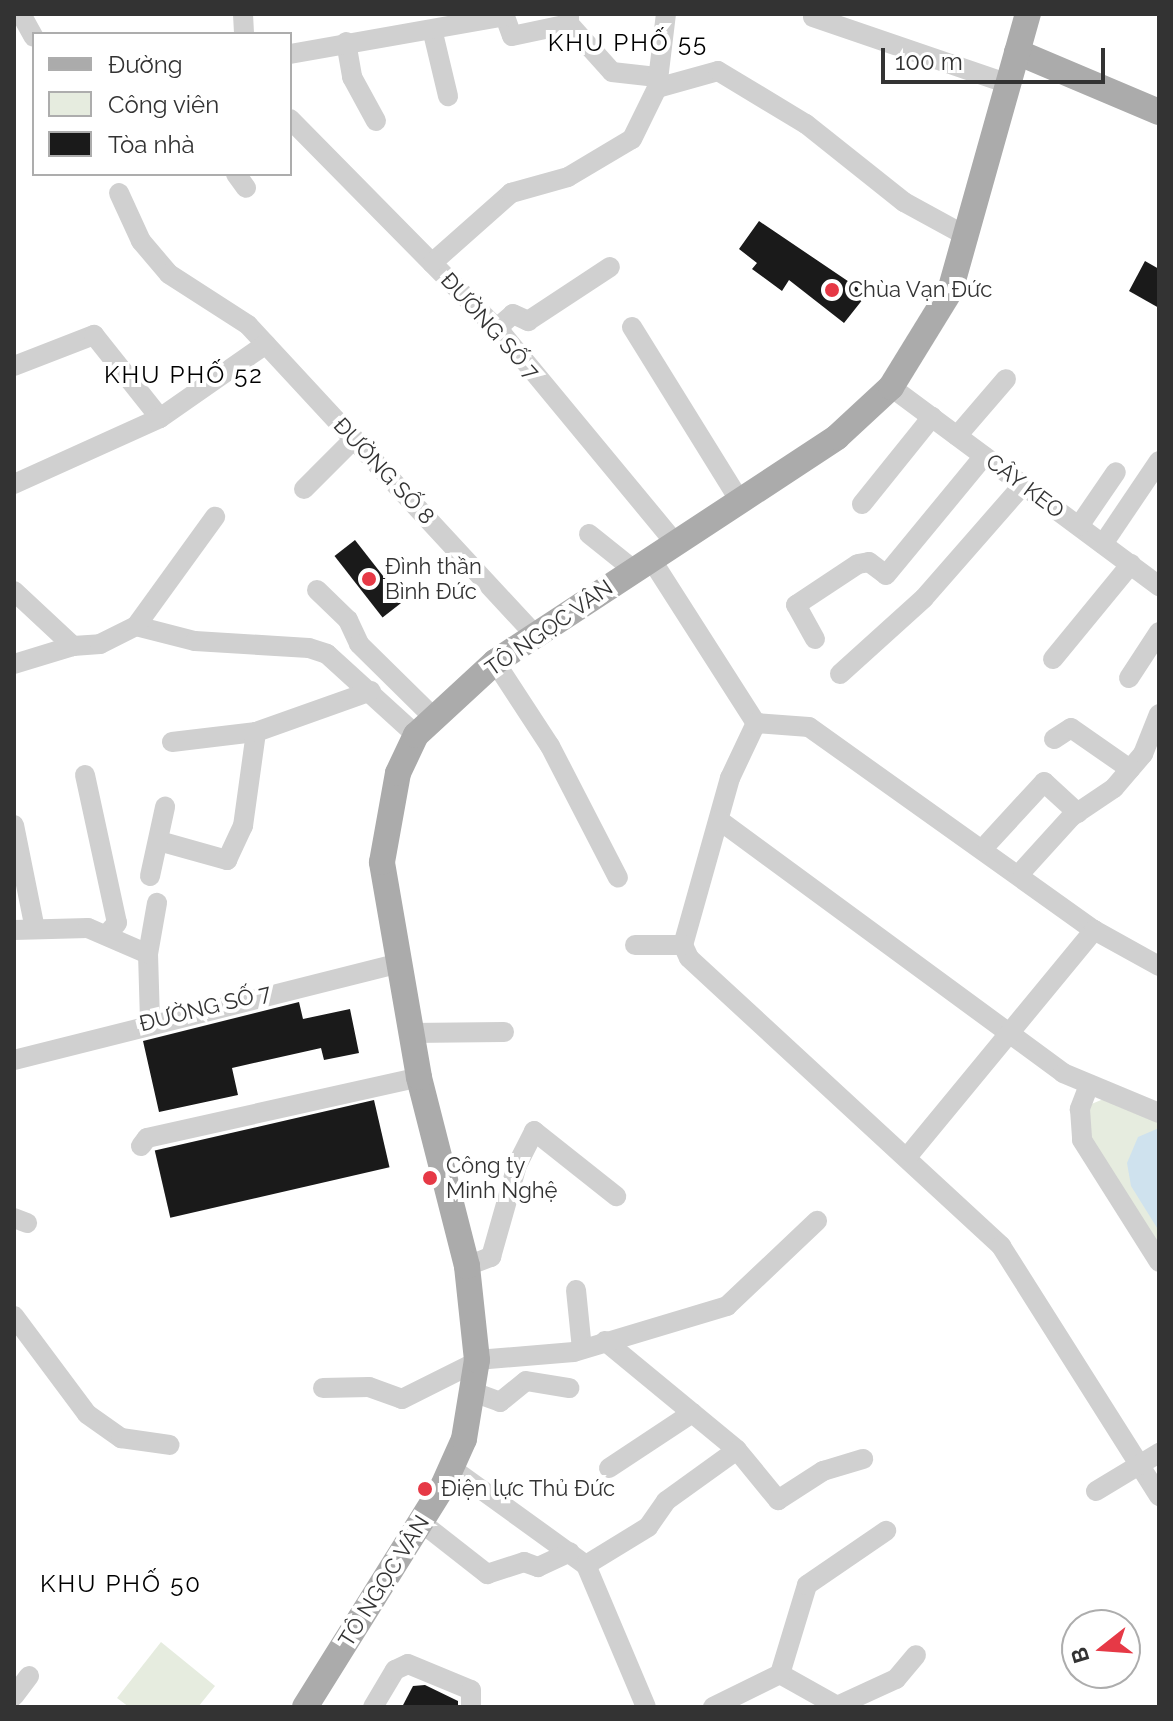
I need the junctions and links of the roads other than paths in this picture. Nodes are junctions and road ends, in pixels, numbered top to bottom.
1 (21, 14) edge
2 (666, 14) edge
3 (1028, 14) edge
4 (505, 15) edge
5 (813, 17) dead end
6 (569, 19) edge
7 (32, 33) edge
8 (433, 33) junction
9 (346, 42) junction
10 (1017, 52) junction
11 (292, 54) edge
12 (657, 82) junction
13 (1009, 84) junction
14 (448, 96) dead end
15 (1159, 112) edge
16 (292, 121) edge
17 (376, 121) dead end
18 (119, 193) dead end
19 (968, 237) junction
20 (432, 263) junction
21 (610, 267) dead end
22 (632, 327) dead end
23 (497, 328) junction
24 (266, 344) junction
25 (14, 366) edge
26 (1006, 379) dead end
27 (891, 387) junction
28 (932, 417) junction
29 (160, 418) junction
30 (957, 436) junction
31 (354, 439) junction
32 (984, 456) junction
33 (1159, 461) edge
34 (1116, 472) dead end
35 (14, 484) edge
36 (1023, 485) junction
37 (304, 489) dead end
38 (741, 503) junction
39 (862, 504) dead end
40 (215, 517) dead end
41 (1079, 526) junction
42 (589, 534) dead end
43 (676, 544) junction
44 (1103, 544) junction
45 (643, 564) junction
46 (1131, 564) junction
47 (1159, 586) edge
48 (317, 590) dead end
49 (14, 591) edge
50 (136, 626) junction
51 (1159, 632) edge
52 (534, 634) junction
53 (815, 639) dead end
54 (73, 646) junction
55 (1053, 659) dead end
56 (495, 662) junction
57 (14, 664) edge
58 (840, 674) dead end
59 (1129, 678) dead end
60 (371, 691) junction
61 (1159, 714) edge
62 (756, 723) junction
63 (425, 727) junction
64 (256, 732) junction
65 (1054, 739) dead end
66 (172, 742) dead end
67 (1130, 769) junction
68 (85, 775) dead end
69 (165, 807) dead end
70 (1078, 813) junction
71 (719, 820) junction
72 (14, 825) edge
73 (159, 841) junction
74 (988, 843) dead end
75 (1023, 870) dead end
76 (150, 876) dead end
77 (618, 878) dead end
78 (157, 903) dead end
79 (35, 929) junction
80 (14, 930) edge
81 (1094, 930) junction
82 (109, 932) junction
83 (635, 945) dead end
84 (683, 945) junction
85 (148, 954) junction
86 (399, 963) junction
87 (1159, 966) edge
88 (150, 1021) junction
89 (504, 1032) dead end
90 (410, 1033) junction
91 (1010, 1034) junction
92 (14, 1060) edge
93 (419, 1077) junction
94 (1089, 1085) junction
95 (1159, 1113) edge
96 (141, 1146) dead end
97 (908, 1156) junction
98 (616, 1196) dead end
99 (817, 1221) dead end
100 (1159, 1262) edge
101 (467, 1266) junction
102 (576, 1290) dead end
103 (14, 1316) edge
104 (605, 1341) junction
105 (582, 1349) junction
106 (476, 1361) junction
107 (323, 1388) dead end
108 (569, 1388) dead end
109 (473, 1392) junction
110 (692, 1413) junction
111 (170, 1445) dead end
112 (737, 1450) junction
113 (1159, 1453) edge
114 (863, 1459) dead end
115 (1140, 1465) junction
116 (450, 1467) junction
117 (609, 1468) dead end
118 (1096, 1491) dead end
119 (1159, 1496) edge
120 (422, 1523) junction
121 (886, 1531) dead end
122 (578, 1559) junction
123 (916, 1655) dead end
124 (780, 1674) junction
125 (29, 1676) dead end
126 (14, 1696) edge
127 (305, 1707) edge
128 (373, 1707) edge
129 (471, 1707) edge
130 (646, 1707) edge
131 (713, 1707) edge

1 - 7 street
2 - 12 street
3 - 10 main road, TÔ NGỌC VÂN
4 - 6 street
4 - 8 street
5 - 13 street
6 - 12 street
8 - 9 street
8 - 14 street
9 - 11 street
9 - 17 street
10 - 13 main road, TÔ NGỌC VÂN
10 - 15 main road
12 - 19 street
12 - 20 street
13 - 19 main road, TÔ NGỌC VÂN
16 - 20 street, ĐƯỜNG SỐ 7
18 - 24 street, ĐƯỜNG SỐ 8
19 - 27 main road, TÔ NGỌC VÂN
20 - 23 street, ĐƯỜNG SỐ 7
21 - 23 street
22 - 38 street
23 - 43 street, ĐƯỜNG SỐ 7
24 - 29 street
24 - 31 street, ĐƯỜNG SỐ 8
25 - 29 street
26 - 30 street
27 - 28 street, CÂY KEO
27 - 38 main road, TÔ NGỌC VÂN
28 - 30 street, CÂY KEO
28 - 39 street
29 - 35 street
30 - 32 street, CÂY KEO
31 - 37 street
31 - 52 street, ĐƯỜNG SỐ 8
32 - 36 street, CÂY KEO
32 - 53 street
33 - 44 street
34 - 41 street
36 - 41 street, CÂY KEO
36 - 58 street
38 - 43 main road, TÔ NGỌC VÂN
40 - 50 street
41 - 44 street, CÂY KEO
42 - 45 street
43 - 45 main road, TÔ NGỌC VÂN
44 - 46 street, CÂY KEO
45 - 52 main road, TÔ NGỌC VÂN
45 - 62 street
46 - 47 street, CÂY KEO
46 - 55 street
48 - 63 street
49 - 54 street
50 - 54 street
50 - 60 street
51 - 59 street
52 - 56 main road, TÔ NGỌC VÂN
54 - 57 street
56 - 63 main road, TÔ NGỌC VÂN
56 - 77 street
60 - 63 street
60 - 64 street
61 - 67 street
62 - 71 street
62 - 81 street
63 - 86 main road, TÔ NGỌC VÂN
64 - 66 street
64 - 73 street
65 - 67 street
67 - 70 street
68 - 82 street
69 - 73 street
70 - 74 street
70 - 75 street
71 - 84 street
71 - 91 street
72 - 79 street
73 - 76 street
78 - 85 street
79 - 80 street
79 - 82 street
81 - 87 street
81 - 91 street
82 - 85 street
83 - 84 street
84 - 97 street
85 - 88 street
86 - 88 street, ĐƯỜNG SỐ 7
86 - 90 main road, TÔ NGỌC VÂN
88 - 92 street, ĐƯỜNG SỐ 7
89 - 90 street
90 - 93 main road, TÔ NGỌC VÂN
91 - 94 street
91 - 97 street
93 - 96 street
93 - 101 main road, TÔ NGỌC VÂN
94 - 95 street
94 - 100 street
97 - 115 street
98 - 101 street
99 - 104 street
101 - 106 main road, TÔ NGỌC VÂN
102 - 105 street
103 - 111 street
104 - 105 street
104 - 110 street
105 - 106 street
106 - 107 street
106 - 109 main road, TÔ NGỌC VÂN
108 - 109 street
109 - 116 main road, TÔ NGỌC VÂN
110 - 112 street
110 - 117 street
112 - 114 street
112 - 122 street
113 - 115 street
115 - 118 street
115 - 119 street
116 - 120 main road, TÔ NGỌC VÂN
116 - 122 street
120 - 122 street
120 - 127 main road, TÔ NGỌC VÂN
121 - 124 street
122 - 130 street
123 - 124 street
124 - 131 street
125 - 126 street
128 - 129 street

